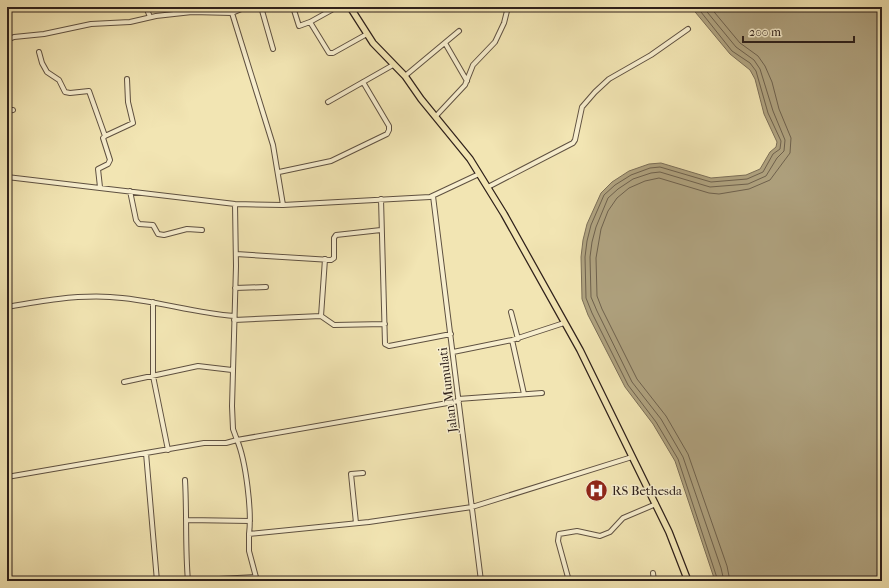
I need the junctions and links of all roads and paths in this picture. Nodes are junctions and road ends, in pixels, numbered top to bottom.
1 (146, 7) edge
2 (246, 7) edge
3 (261, 7) edge
4 (293, 7) edge
5 (337, 7) edge
6 (350, 7) edge
7 (508, 7) edge
8 (232, 13) junction
9 (150, 17) junction
10 (310, 22) junction
11 (688, 29) dead end
12 (459, 31) dead end
13 (366, 34) junction
14 (7, 40) edge
15 (445, 43) junction
16 (273, 49) dead end
17 (39, 52) dead end
18 (393, 65) junction
19 (405, 76) junction
20 (127, 79) dead end
21 (467, 81) junction
22 (363, 82) junction
23 (328, 102) dead end
24 (7, 110) edge
25 (13, 110) dead end
26 (436, 116) junction
27 (104, 136) junction
28 (279, 172) junction
29 (479, 174) junction
30 (7, 177) edge
31 (100, 187) junction
32 (488, 187) junction
33 (130, 191) junction
34 (433, 196) junction
35 (381, 199) junction
36 (235, 204) junction
37 (283, 205) junction
38 (202, 230) dead end
39 (381, 230) junction
40 (236, 254) junction
41 (325, 259) junction
42 (235, 288) junction
43 (266, 288) dead end
44 (153, 302) junction
45 (7, 307) edge
46 (511, 312) dead end
47 (321, 316) junction
48 (234, 318) junction
49 (564, 323) junction
50 (385, 324) junction
51 (451, 334) junction
52 (518, 339) junction
53 (512, 340) junction
54 (453, 352) junction
55 (232, 370) junction
56 (153, 376) junction
57 (124, 382) dead end
58 (542, 393) dead end
59 (524, 394) junction
60 (458, 400) junction
61 (237, 440) junction
62 (168, 450) junction
63 (146, 453) junction
64 (632, 457) junction
65 (363, 473) dead end
66 (7, 477) edge
67 (185, 480) dead end
68 (656, 504) junction
69 (472, 507) junction
70 (187, 520) junction
71 (250, 522) junction
72 (356, 523) junction
73 (249, 534) junction
74 (653, 573) dead end
75 (256, 579) edge
76 (209, 580) edge
77 (157, 581) edge
78 (182, 581) edge
79 (188, 581) edge
80 (481, 581) edge
81 (569, 581) edge
82 (654, 581) edge
83 (688, 581) edge

1 - 9 street
2 - 8 street
3 - 16 street
4 - 10 street
5 - 10 street
6 - 13 highway
7 - 21 street
8 - 9 street
8 - 28 street
9 - 14 street
10 - 13 street
11 - 32 street
12 - 15 street
13 - 18 highway
15 - 19 street
15 - 21 street
17 - 27 street
18 - 19 highway
18 - 22 street
19 - 26 highway
20 - 27 street
21 - 26 street
22 - 23 street
22 - 28 street
24 - 25 street
26 - 29 highway
27 - 31 street
28 - 37 street
29 - 32 highway
29 - 34 street
30 - 31 street
31 - 33 street
32 - 49 highway
33 - 36 street
33 - 38 street
34 - 35 street
34 - 51 street, Jalan Mumulati
35 - 37 street
35 - 39 street
36 - 37 street
36 - 40 street
39 - 41 street
39 - 50 street
40 - 41 street
40 - 42 street
41 - 47 street
42 - 43 street
42 - 48 street
44 - 45 street
44 - 48 street
44 - 56 street
46 - 52 street
47 - 48 street
47 - 50 street
48 - 55 street
49 - 52 street
49 - 64 highway
50 - 51 street
51 - 54 street, Jalan Mumulati
52 - 53 street
53 - 54 street
53 - 59 street
54 - 60 street, Jalan Mumulati
55 - 56 street
55 - 61 street
56 - 57 street
56 - 62 street
58 - 59 street
59 - 60 street
60 - 61 street
60 - 69 street, Jalan Mumulati
61 - 62 street
61 - 71 street
62 - 63 street
63 - 66 street
63 - 77 street
64 - 68 highway
64 - 69 street
65 - 72 street
67 - 70 street
68 - 81 street
68 - 83 highway
69 - 72 street
69 - 80 street, Jalan Mumulati
70 - 71 street
70 - 79 street
71 - 73 street
72 - 73 street
73 - 75 street
74 - 82 street
75 - 76 street
76 - 79 street
78 - 79 street

